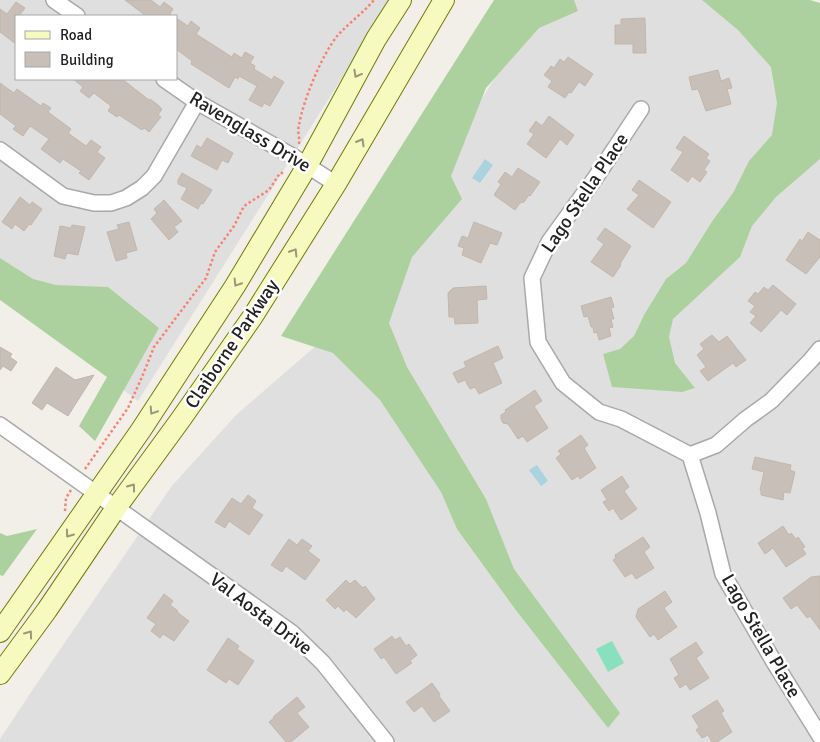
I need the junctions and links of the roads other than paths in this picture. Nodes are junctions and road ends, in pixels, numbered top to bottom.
1 (54, 0) edge
2 (401, 0) edge
3 (444, 0) edge
4 (76, 15) edge
5 (165, 80) edge
6 (197, 102) junction
7 (641, 110) dead end
8 (0, 150) edge
9 (300, 161) junction
10 (336, 184) junction
11 (820, 349) edge
12 (0, 425) edge
13 (690, 455) junction
14 (97, 494) junction
15 (116, 508) junction
16 (0, 632) edge
17 (0, 674) edge
18 (820, 736) edge
19 (386, 742) edge

1 - 4 street
2 -> 9 main road, Claiborne Parkway
10 -> 3 main road, Claiborne Parkway
5 - 6 street, Ravenglass Drive
6 - 8 street
6 - 9 street, Ravenglass Drive
7 - 13 street, Lago Stella Place
9 - 10 street, Ravenglass Drive
9 -> 14 main road, Claiborne Parkway
15 -> 10 main road, Claiborne Parkway
11 - 13 street
12 - 14 street, Val Aosta Drive
13 - 18 street, Lago Stella Place
14 - 15 street, Val Aosta Drive
14 -> 16 main road, Claiborne Parkway
17 -> 15 main road, Claiborne Parkway
15 - 19 street, Val Aosta Drive

